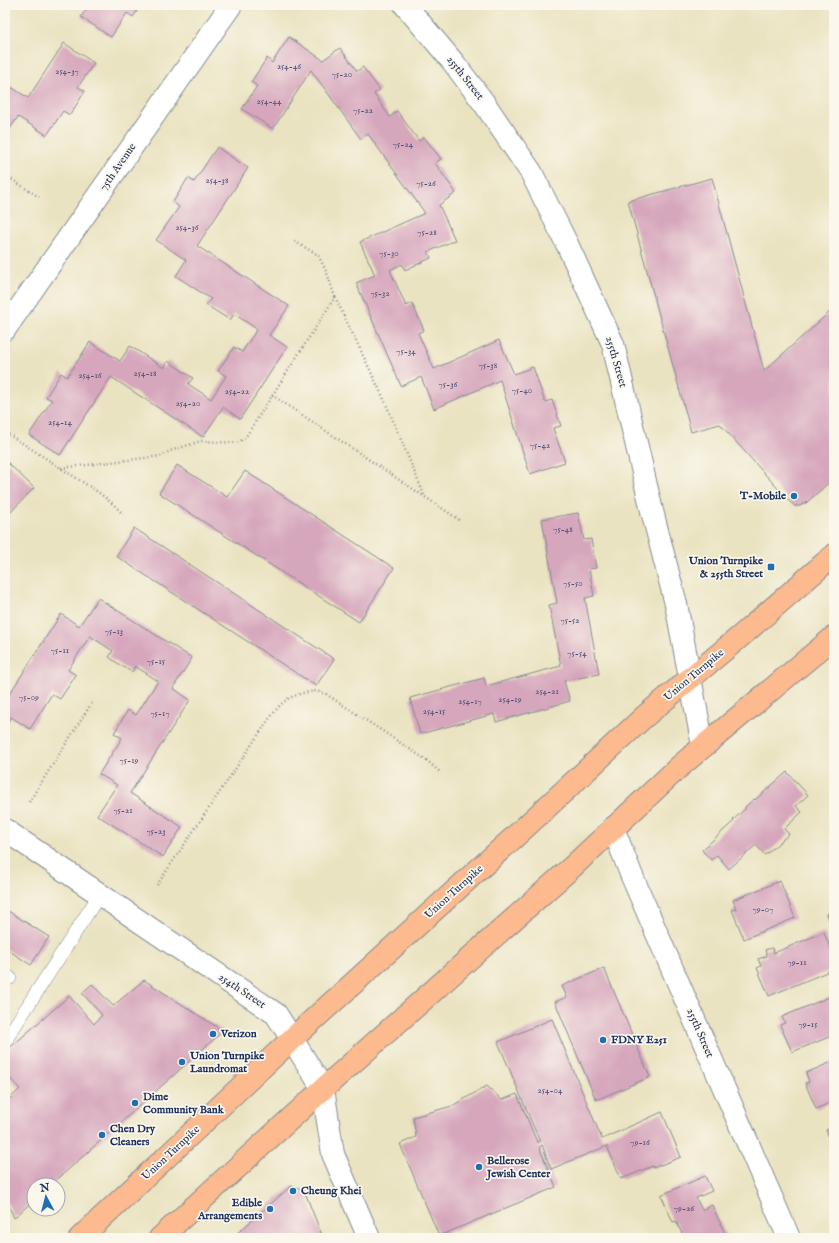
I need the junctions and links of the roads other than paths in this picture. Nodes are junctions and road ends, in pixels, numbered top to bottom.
1 (231, 5) edge
2 (405, 5) edge
3 (5, 329) edge
4 (834, 555) edge
5 (834, 637) edge
6 (690, 677) junction
7 (703, 746) junction
8 (613, 828) junction
9 (5, 830) edge
10 (100, 894) junction
11 (292, 1039) junction
12 (5, 1041) edge
13 (323, 1089) junction
14 (80, 1238) edge
15 (160, 1238) edge
16 (369, 1238) edge
17 (788, 1238) edge

1 - 3 street, 75th Avenue
2 - 6 street, 255th Street
4 - 6 main road, Union Turnpike
5 - 7 main road
6 - 7 street, 255th Street
6 - 11 main road, Union Turnpike
7 - 8 main road
8 - 13 main road
8 - 17 street, 255th Street
9 - 10 street, 254th Street
10 - 11 street, 254th Street
10 - 12 lane
11 - 13 street, 254th Street
11 - 14 main road, Union Turnpike
13 - 15 main road
13 - 16 street, 254th Street

